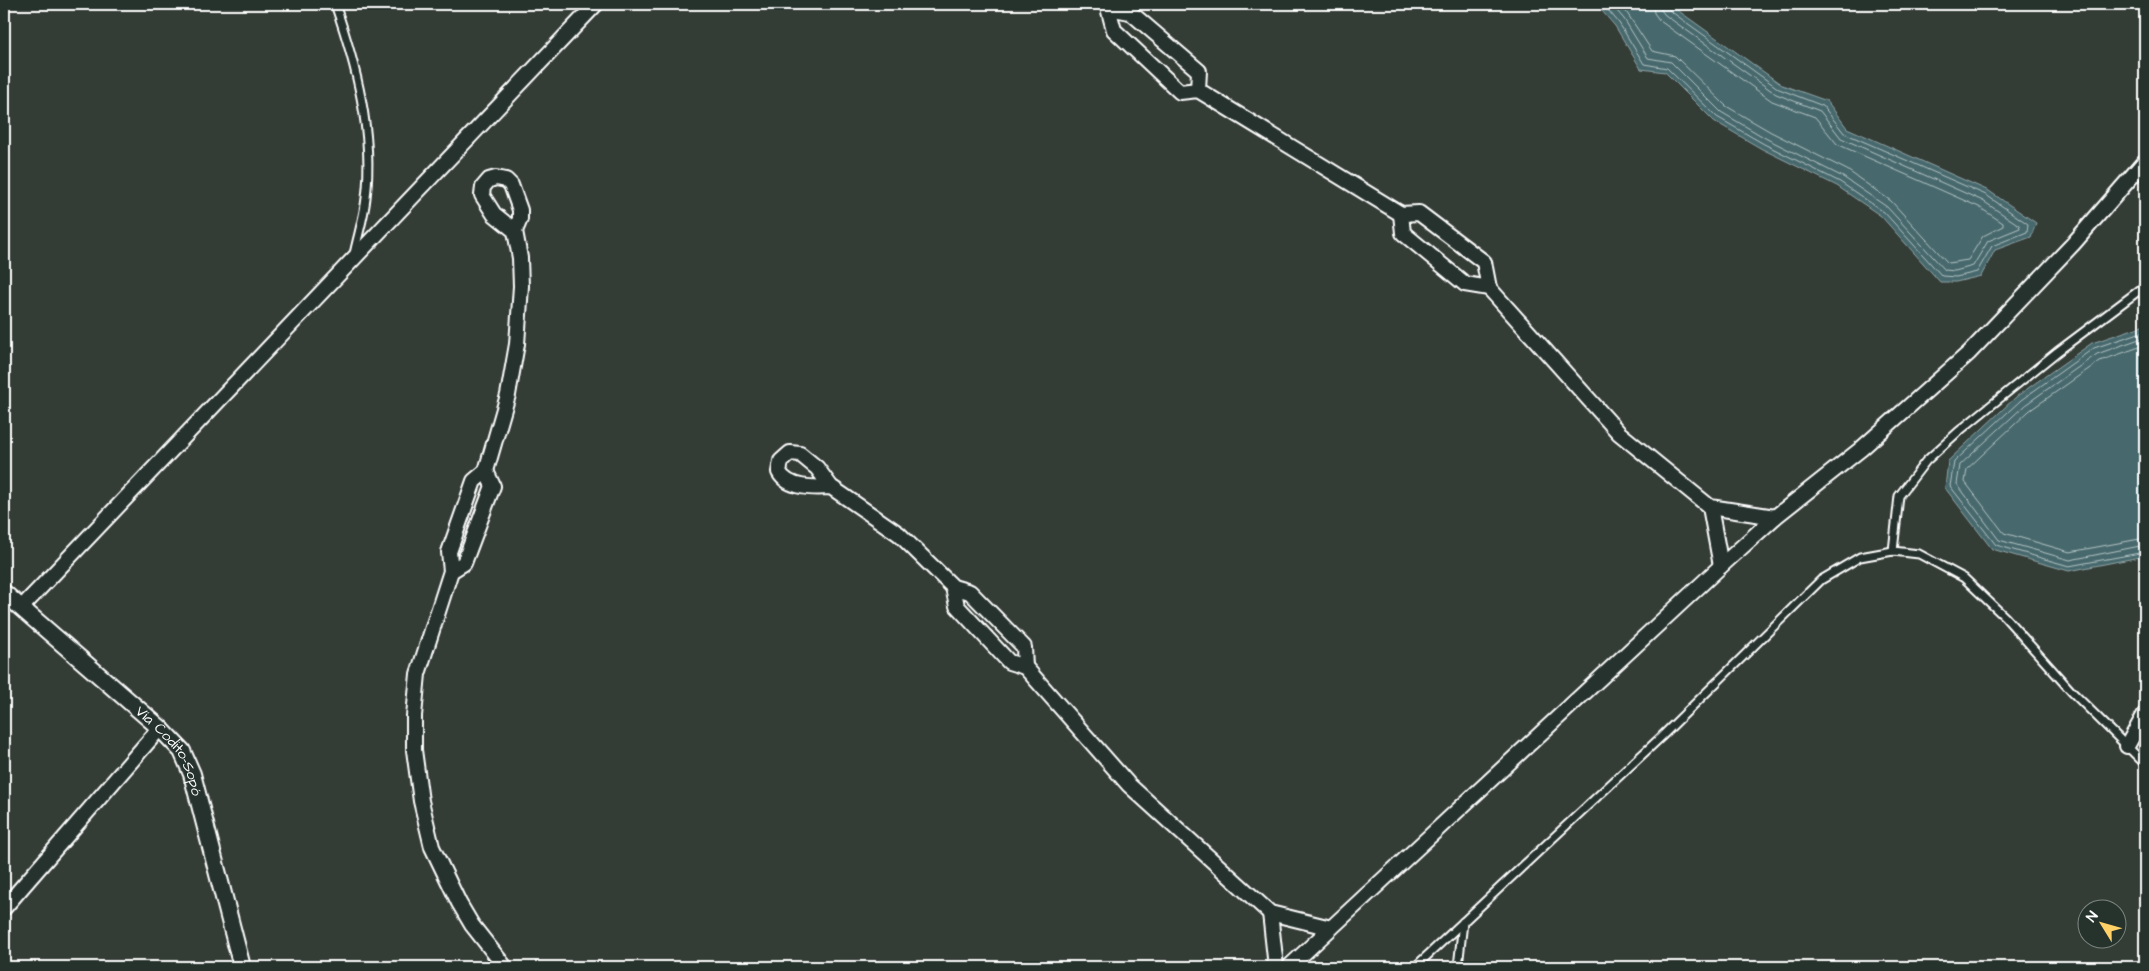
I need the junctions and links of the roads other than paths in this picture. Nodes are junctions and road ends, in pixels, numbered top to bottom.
1 (335, 4) edge
2 (596, 4) edge
3 (1108, 6) edge
4 (1198, 90) junction
5 (2145, 161) edge
6 (1401, 214) junction
7 (515, 231) dead end
8 (353, 259) junction
9 (2145, 286) edge
10 (1488, 288) junction
11 (486, 470) junction
12 (831, 487) dead end
13 (1710, 506) junction
14 (1775, 517) junction
15 (1893, 551) junction
16 (1721, 566) junction
17 (451, 571) junction
18 (953, 587) junction
19 (4, 593) edge
20 (21, 608) junction
21 (1025, 667) junction
22 (2145, 714) edge
23 (160, 728) junction
24 (2127, 746) junction
25 (2145, 764) edge
26 (4, 908) edge
27 (1270, 913) junction
28 (1463, 922) junction
29 (1331, 928) junction
30 (242, 967) edge
31 (505, 967) edge
32 (1276, 967) edge
33 (1289, 967) edge
34 (1415, 967) edge
35 (1458, 967) edge

1 - 8 lane
2 - 8 street
3 - 4 street
3 - 4 street
4 - 6 street
5 - 14 street
6 - 10 street
6 - 10 street
7 - 11 street
8 - 20 street
9 - 15 lane
10 - 13 street
11 - 17 street
11 - 17 street
12 - 18 street
13 - 14 street
13 - 16 street
14 - 16 street
15 - 24 lane
15 - 28 lane
16 - 29 street
17 - 31 street
18 - 21 street
18 - 21 street
19 - 20 street, Vía Codito-Sopó
20 - 23 street, Vía Codito-Sopó
21 - 27 street
22 - 24 street
23 - 26 street
23 - 30 street, Vía Codito-Sopó
24 - 25 lane
27 - 29 street
27 - 32 street
28 - 34 lane
28 - 35 lane
29 - 33 street

